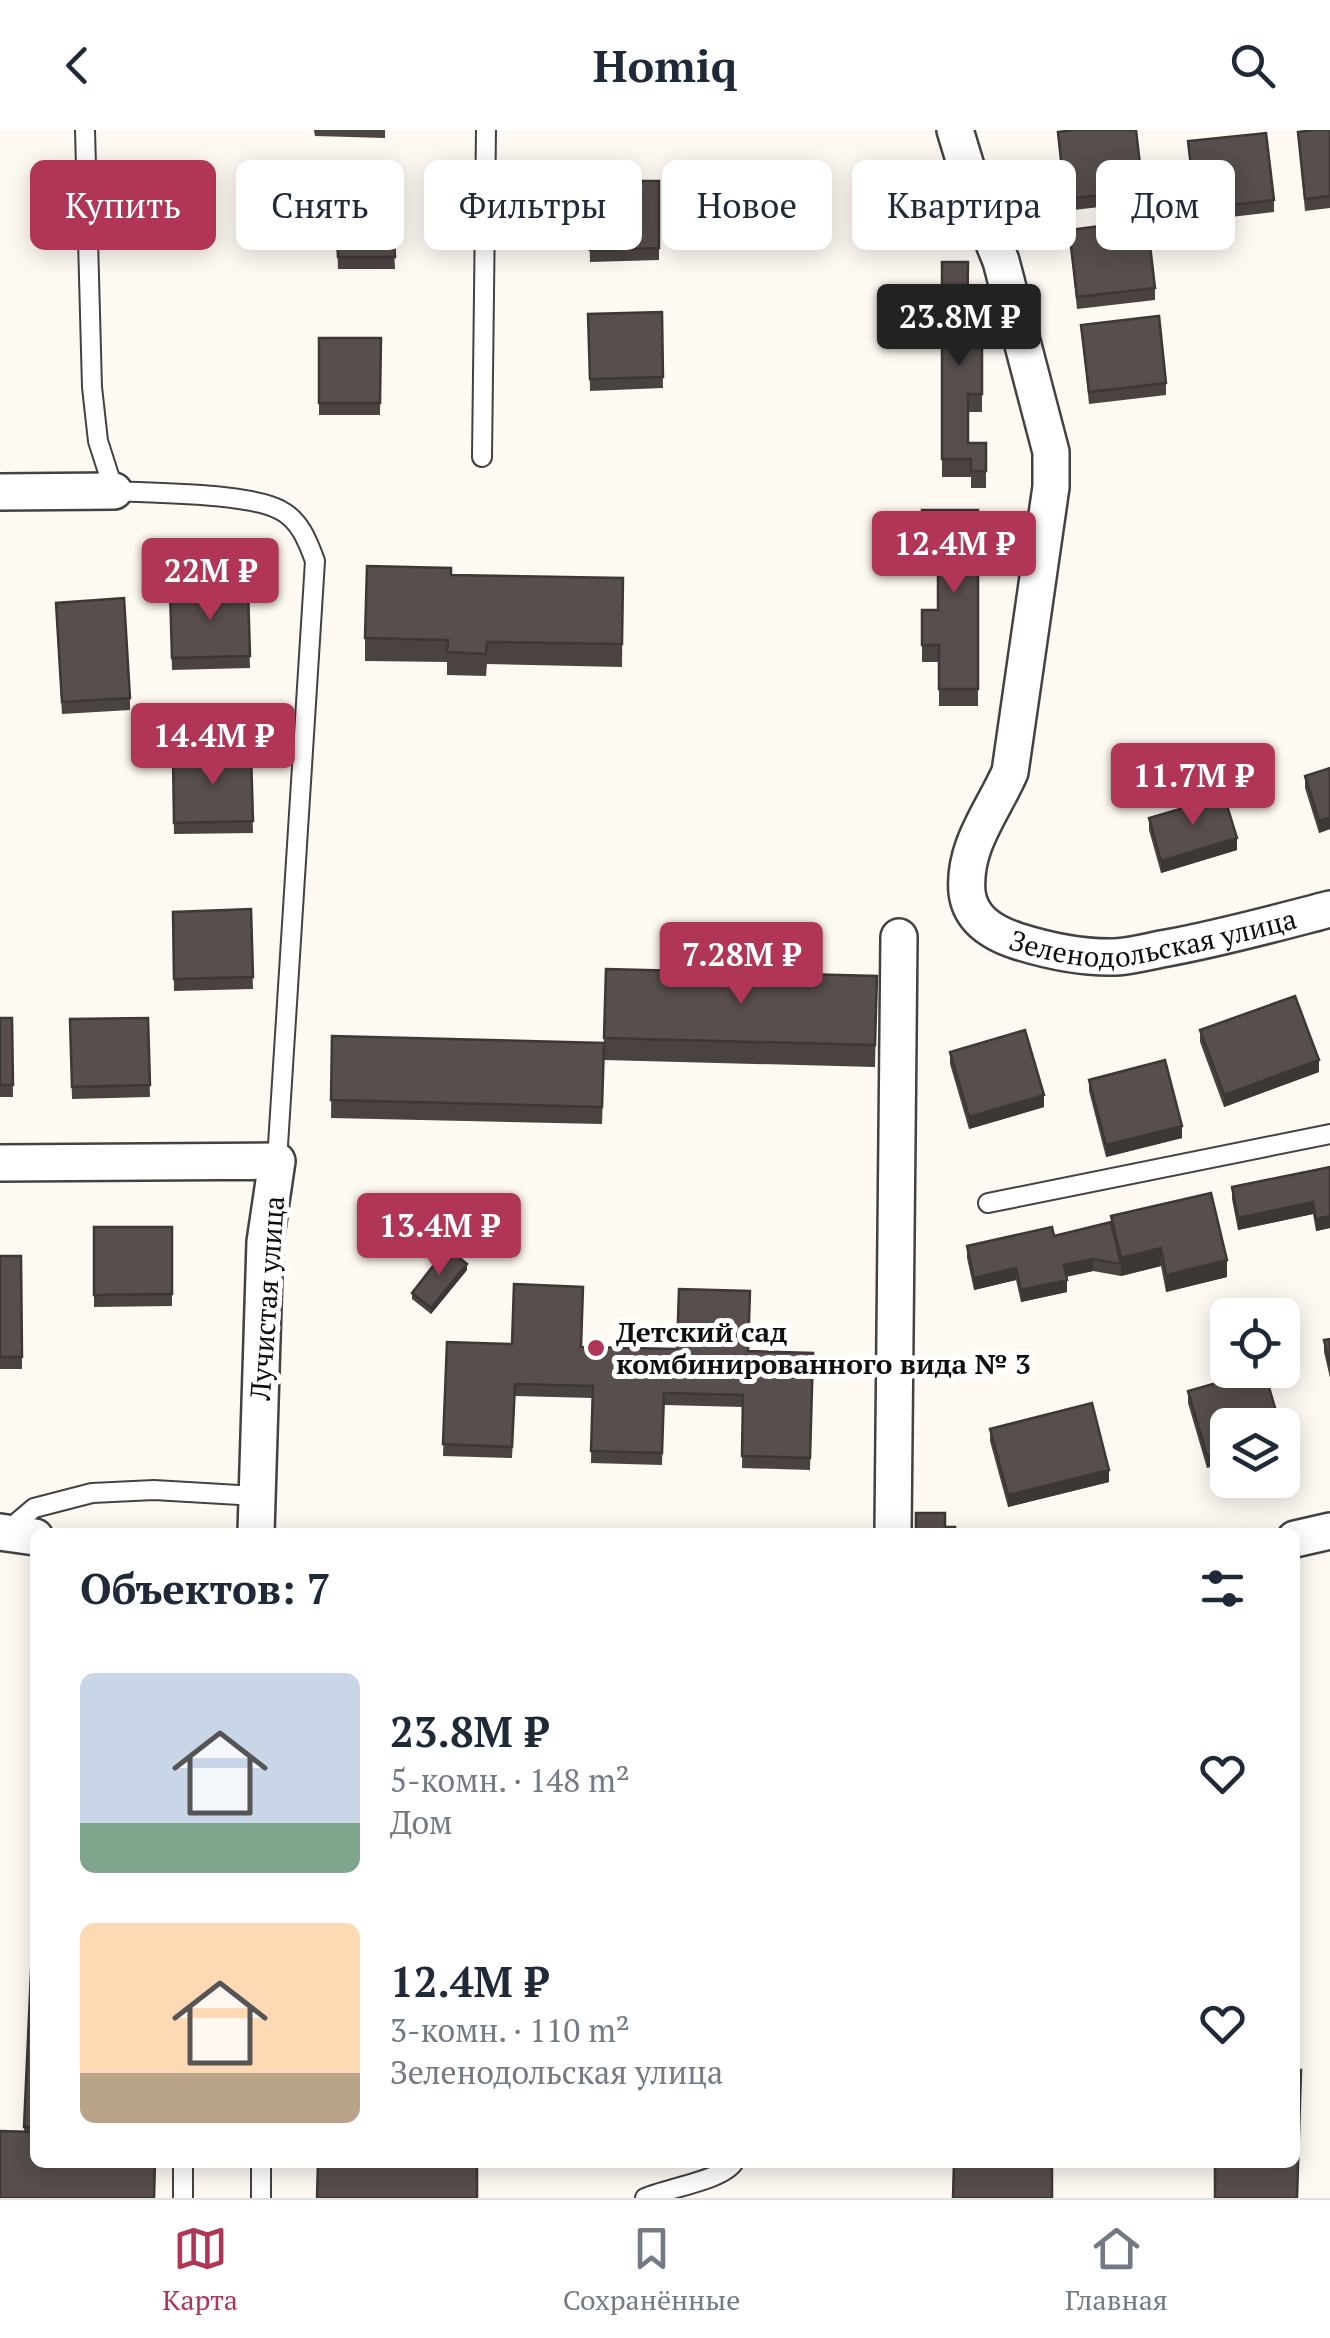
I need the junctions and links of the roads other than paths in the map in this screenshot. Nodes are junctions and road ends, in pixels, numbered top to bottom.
1 (85, 130) edge
2 (486, 130) edge
3 (954, 130) edge
4 (482, 456) dead end
5 (114, 490) junction
6 (0, 492) edge
7 (1330, 908) edge
8 (900, 936) dead end
9 (1330, 1134) edge
10 (278, 1161) junction
11 (0, 1163) edge
12 (988, 1203) dead end
13 (257, 1496) junction
14 (256, 1528) edge
15 (892, 1528) edge
16 (1330, 1531) edge
17 (13, 1534) edge
18 (1300, 1538) edge
19 (183, 2168) edge
20 (261, 2168) edge
21 (731, 2168) edge
22 (182, 2198) edge
23 (261, 2198) edge
24 (645, 2198) edge

1 - 5 lane
2 - 4 lane
3 - 7 street, Зеленодольская улица
5 - 6 street
5 - 10 lane
8 - 15 street
9 - 12 lane
10 - 11 street, Лучистая улица
10 - 13 street, Лучистая улица
13 - 14 street, Лучистая улица
13 - 17 lane
16 - 18 street
19 - 22 lane
20 - 23 lane
21 - 24 lane

